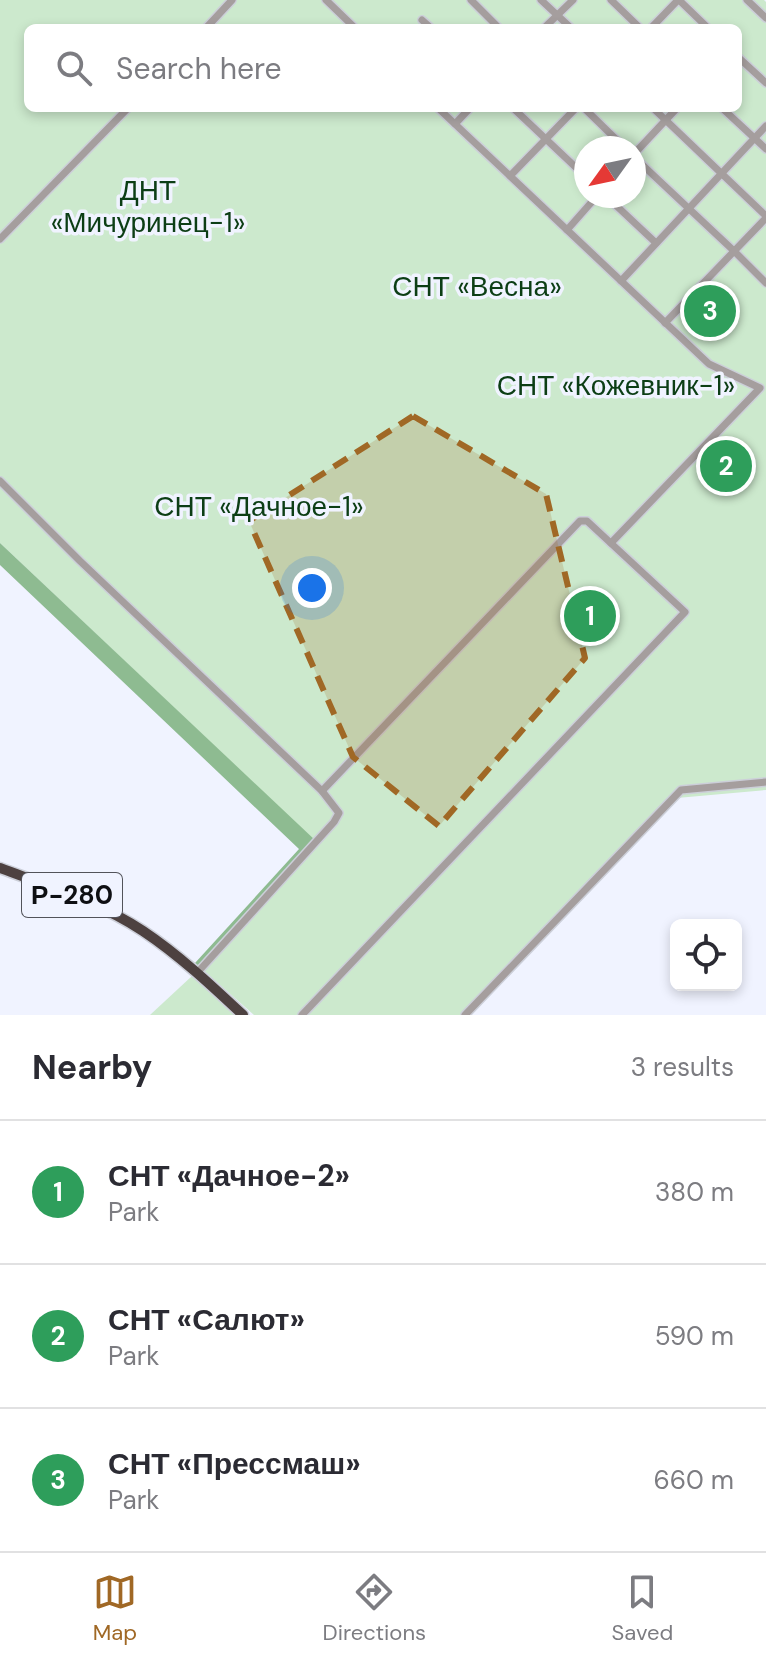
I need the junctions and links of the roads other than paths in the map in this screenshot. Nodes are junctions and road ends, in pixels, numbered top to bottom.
1 (232, 0) edge
2 (326, 0) edge
3 (471, 0) edge
4 (541, 0) edge
5 (573, 0) edge
6 (611, 0) edge
7 (679, 0) edge
8 (747, 0) edge
9 (558, 16) junction
10 (766, 18) edge
11 (422, 20) dead end
12 (210, 24) edge
13 (351, 24) edge
14 (426, 24) edge
15 (495, 24) edge
16 (549, 24) edge
17 (567, 24) edge
18 (636, 24) edge
19 (655, 24) edge
20 (704, 24) edge
21 (742, 61) edge
22 (766, 83) edge
23 (124, 112) edge
24 (442, 112) edge
25 (466, 112) edge
26 (517, 112) edge
27 (572, 112) edge
28 (588, 112) edge
29 (657, 112) edge
30 (673, 112) edge
31 (726, 112) edge
32 (666, 120) junction
33 (455, 124) junction
34 (766, 126) edge
35 (613, 136) edge
36 (754, 138) junction
37 (547, 139) junction
38 (646, 142) edge
39 (766, 149) edge
40 (574, 165) edge
41 (646, 167) edge
42 (721, 173) junction
43 (510, 176) junction
44 (586, 208) edge
45 (619, 208) edge
46 (689, 208) junction
47 (766, 217) edge
48 (567, 230) junction
49 (0, 239) edge
50 (656, 243) junction
51 (734, 251) junction
52 (621, 281) junction
53 (766, 283) edge
54 (665, 323) junction
55 (0, 481) edge
56 (611, 543) junction
57 (766, 782) edge
58 (322, 791) junction
59 (0, 868) edge
60 (197, 973) junction
61 (243, 1015) edge
62 (302, 1015) edge
63 (465, 1015) edge

1 - 12 street
2 - 13 street
3 - 15 street
4 - 9 street
5 - 9 street
6 - 18 street
7 - 19 street
7 - 20 street
8 - 10 street
9 - 16 street
9 - 17 street
11 - 14 street
21 - 22 street
23 - 49 street
24 - 33 street
25 - 33 street
26 - 37 street
27 - 37 street
28 - 35 street
29 - 32 street
30 - 32 street
31 - 36 street
32 - 38 street
32 - 42 street
33 - 43 street
34 - 36 street
36 - 39 street
36 - 42 street
37 - 40 street
37 - 43 street
41 - 46 street
42 - 46 street
42 - 47 street
43 - 48 street
44 - 48 street
45 - 50 street
46 - 50 street
46 - 51 street
47 - 51 street
48 - 52 street
50 - 52 street
51 - 53 street
51 - 54 street
52 - 54 street
54 - 56 street
55 - 58 street
56 - 58 street
56 - 62 street
57 - 63 street
58 - 60 street
59 - 60 highway, Р-280
60 - 61 highway, Р-280

